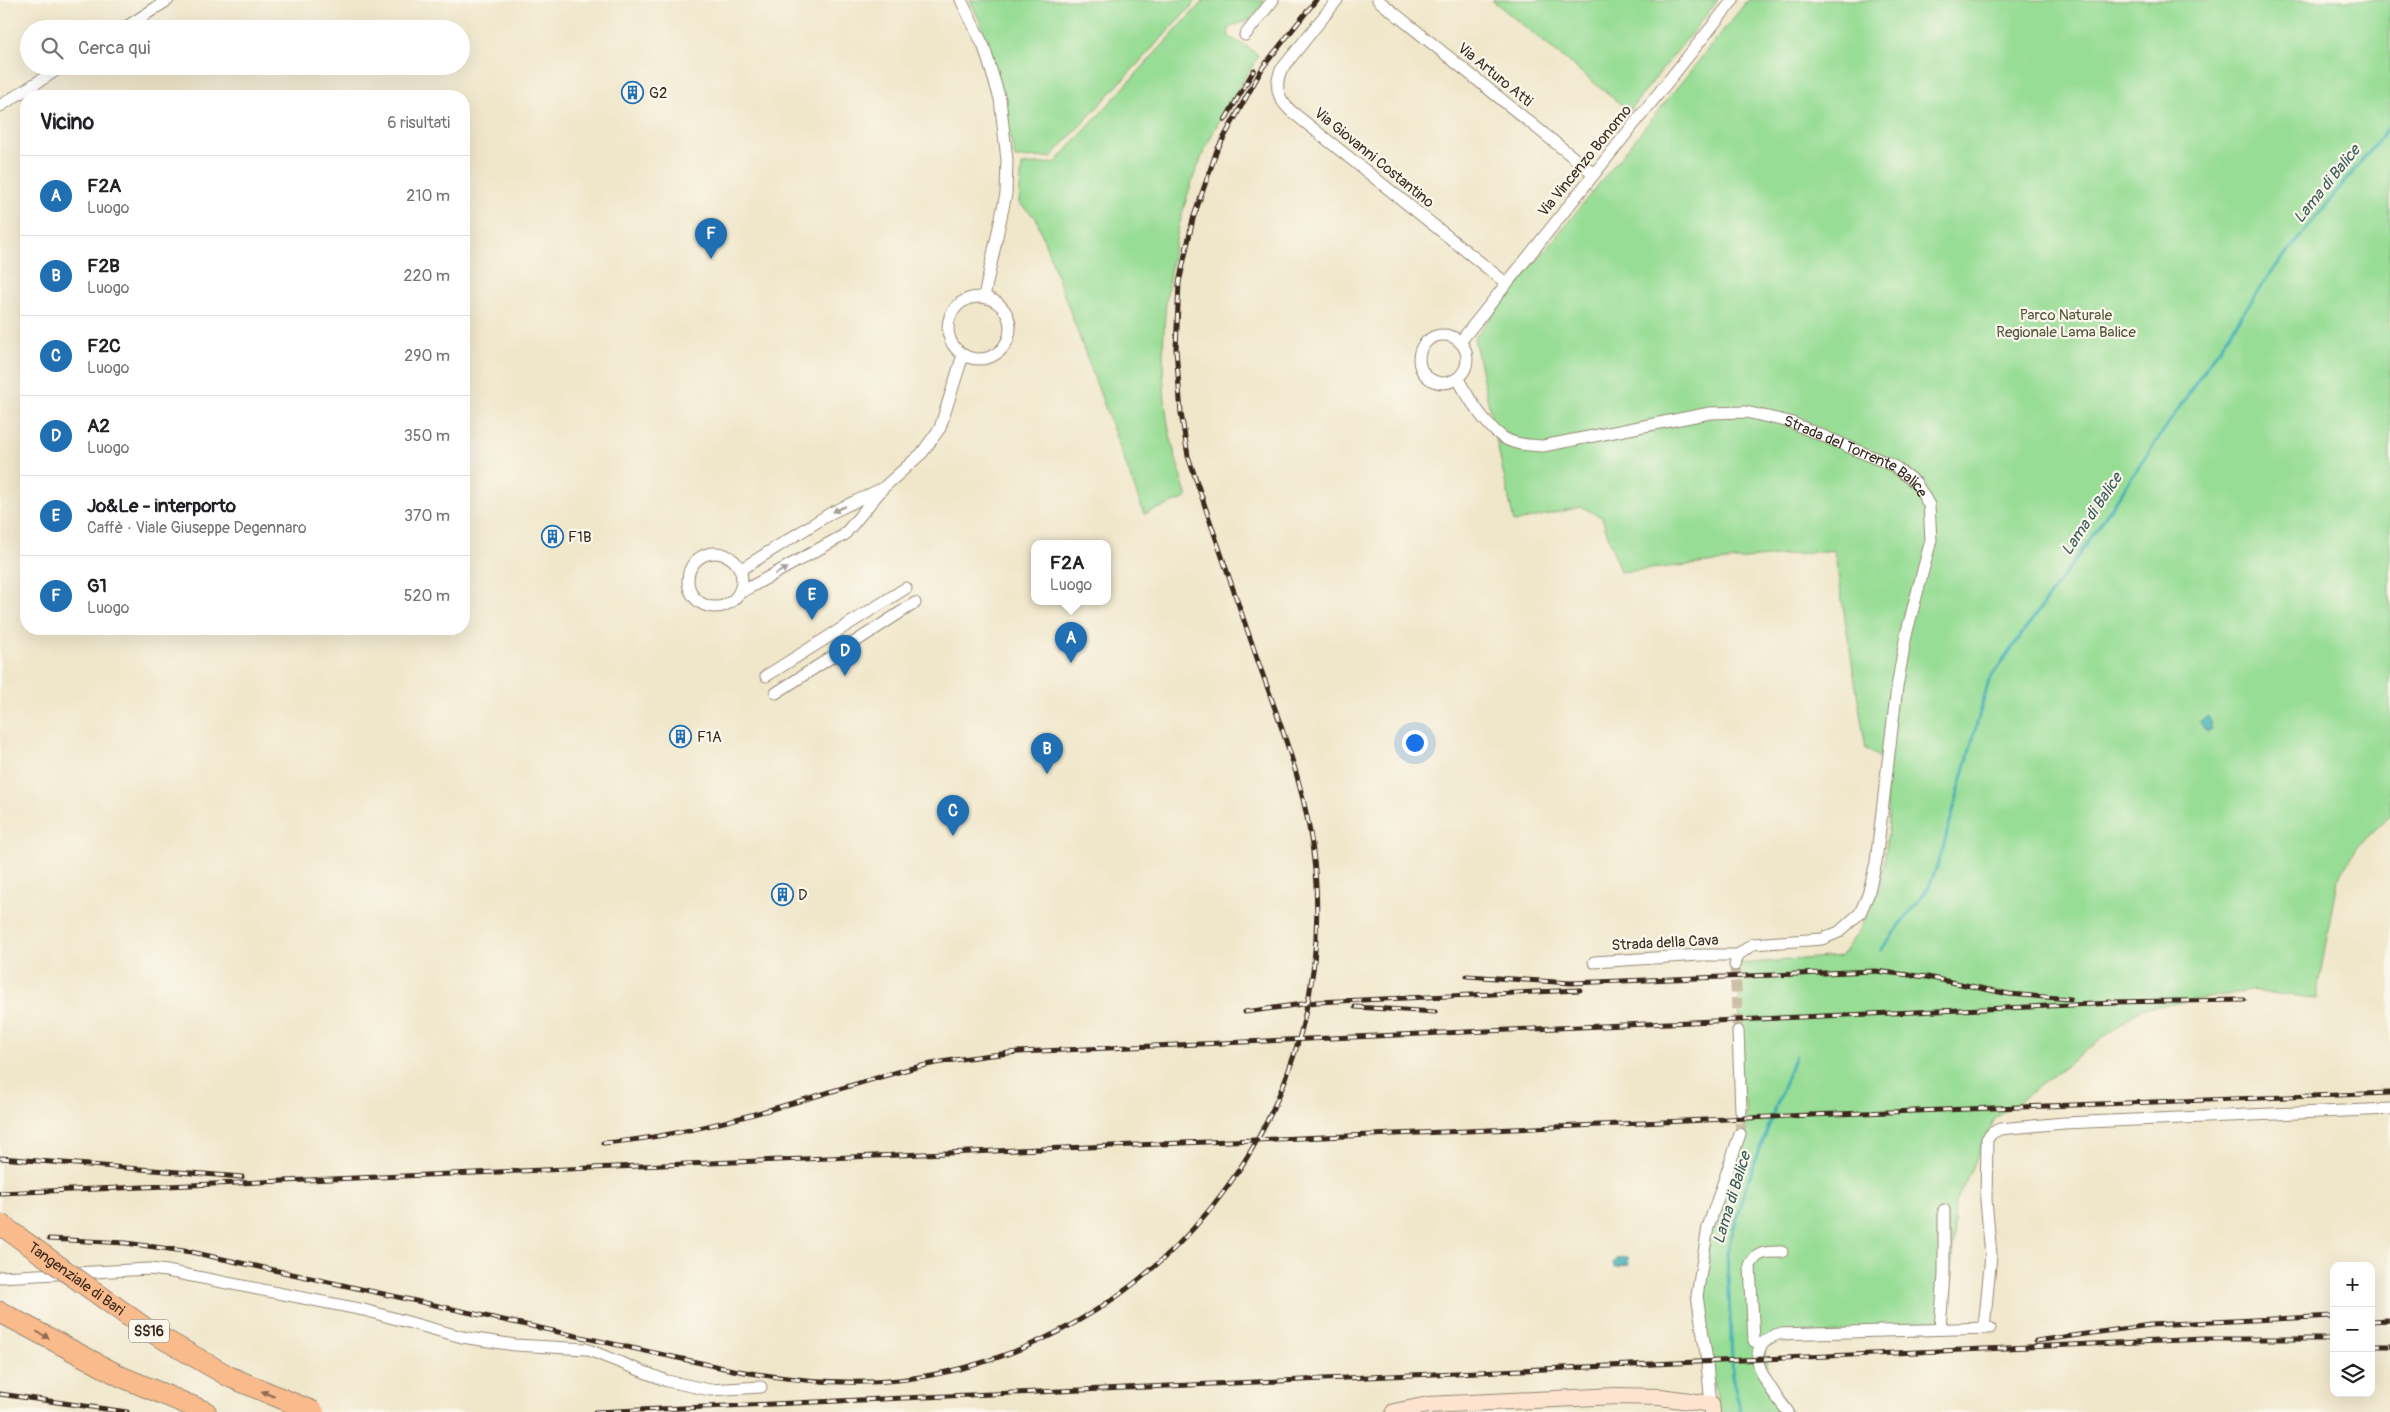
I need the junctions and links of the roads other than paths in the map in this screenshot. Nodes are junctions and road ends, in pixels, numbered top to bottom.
1 (168, 0) edge
2 (961, 0) edge
3 (1273, 0) edge
4 (1337, 0) edge
5 (1378, 0) edge
6 (1733, 0) edge
7 (137, 20) edge
8 (1245, 35) dead end
9 (49, 75) edge
10 (25, 90) edge
11 (20, 93) edge
12 (0, 106) edge
13 (1594, 174) junction
14 (1506, 283) junction
15 (984, 297) junction
16 (1460, 342) junction
17 (963, 355) junction
18 (1458, 380) junction
19 (883, 488) junction
20 (740, 570) junction
21 (906, 588) dead end
22 (738, 594) junction
23 (915, 603) dead end
24 (766, 676) dead end
25 (776, 693) dead end
26 (1737, 960) joint
27 (1594, 962) dead end
28 (1738, 1031) tunnel mouth
29 (2390, 1109) edge
30 (1741, 1111) tunnel mouth
31 (1740, 1134) tunnel mouth
32 (1944, 1210) dead end
33 (0, 1224) edge
34 (1782, 1252) dead end
35 (0, 1277) edge
36 (0, 1312) edge
37 (1940, 1329) junction
38 (1761, 1345) junction
39 (761, 1387) dead end
40 (1711, 1408) edge
41 (206, 1412) edge
42 (314, 1412) edge
43 (1394, 1412) edge
44 (1788, 1412) edge

1 - 7 street
2 - 15 street
3 - 8 street
4 - 14 street, Via Giovanni Costantino
5 - 13 street, Via Arturo Atti
6 - 13 street, Via Vincenzo Bonomo
9 - 10 street
11 - 12 street
13 - 14 street, Via Vincenzo Bonomo
14 - 16 street, Via Vincenzo Bonomo
15 - 17 street
15 - 17 street
16 - 18 street
16 - 18 street
17 - 19 street
18 - 26 street, Strada del Torrente Balice
19 -> 20 street
22 -> 19 street
20 - 22 street
20 - 22 street
21 - 24 street
23 - 25 street
26 - 27 street, Strada della Cava
28 - 30 street
29 - 37 street
31 - 40 street
32 - 37 street
42 -> 33 highway, Tangenziale di Bari / SS16, bridge
34 - 38 street
35 - 39 street
36 -> 41 highway
37 - 38 street
38 - 44 street
40 - 43 street

